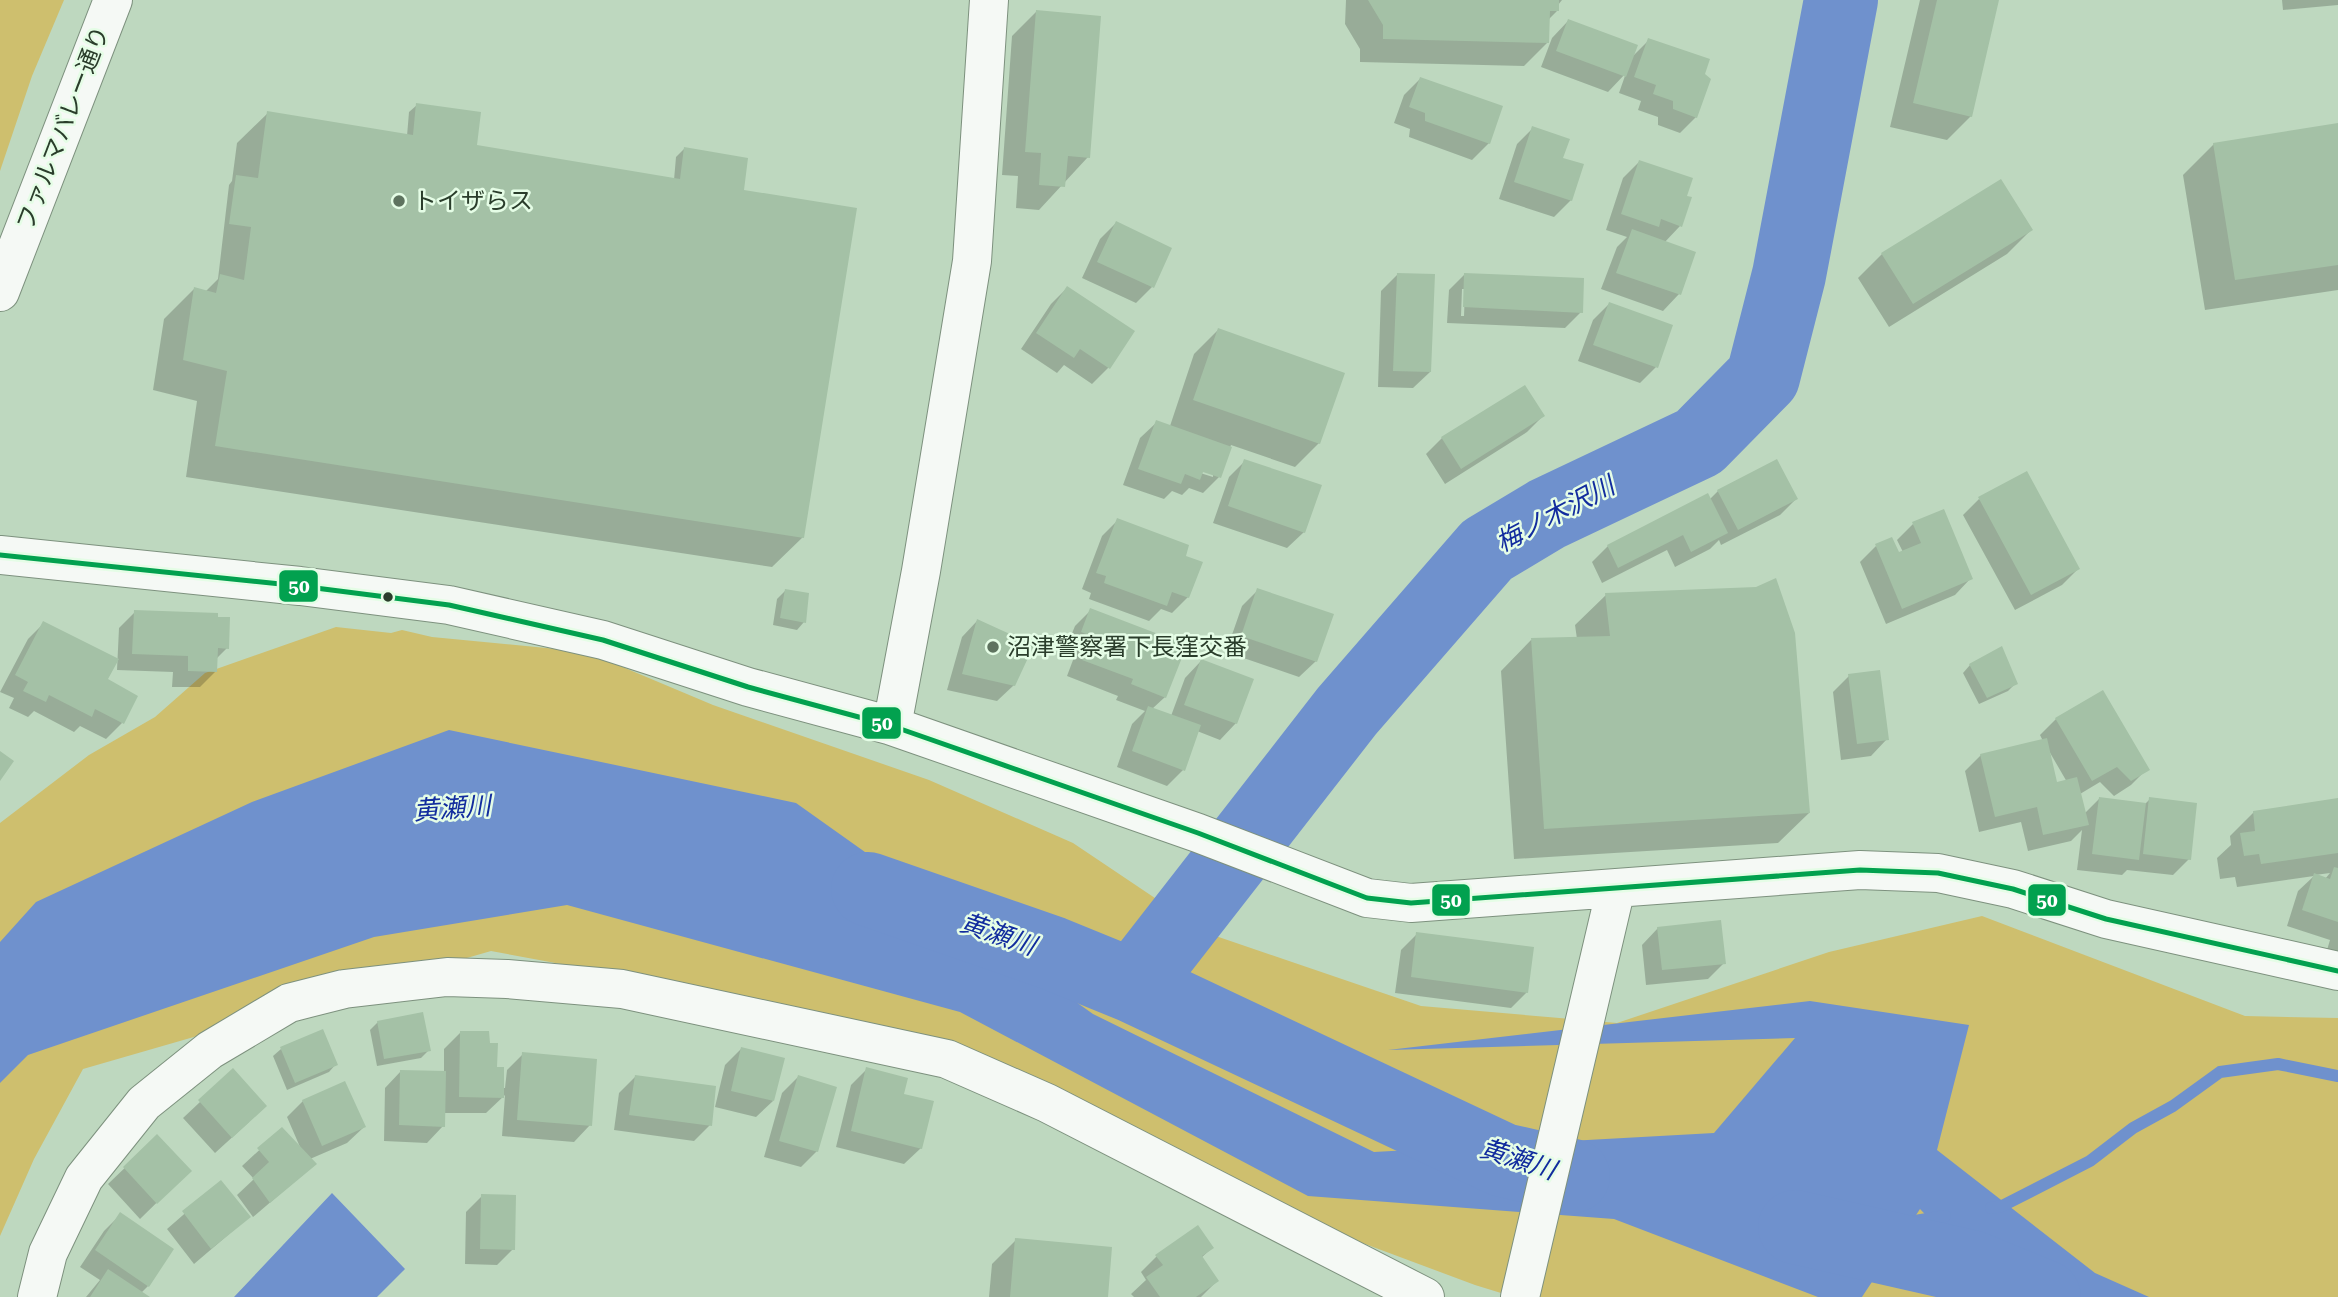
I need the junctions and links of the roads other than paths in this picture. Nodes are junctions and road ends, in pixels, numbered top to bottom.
1 (989, 0) edge
2 (112, 2) edge
3 (0, 292) edge
4 (0, 555) edge
5 (892, 726) junction
6 (1616, 888) junction
7 (2338, 971) edge
8 (1522, 1288) edge
9 (37, 1297) edge
10 (1425, 1297) edge

1 - 5 street
2 - 3 street, ファルマバレー通り
4 - 5 street
5 - 6 street
6 - 7 street
6 - 8 street
9 - 10 street

